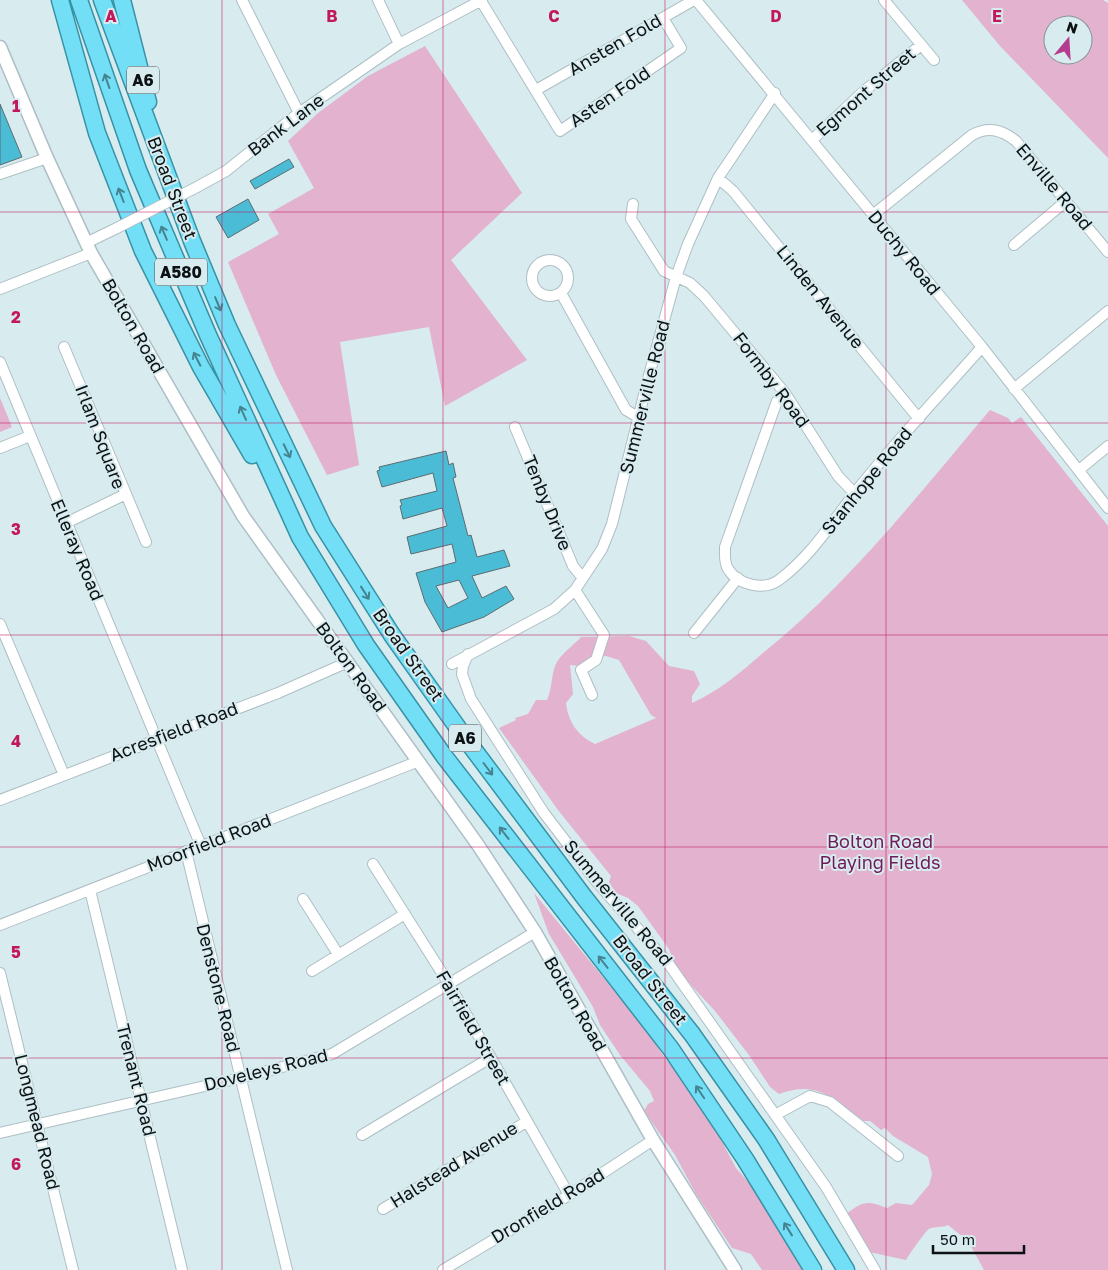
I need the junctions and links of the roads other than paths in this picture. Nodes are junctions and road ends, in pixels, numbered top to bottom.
1 (60, 0) edge
2 (79, 0) edge
3 (102, 0) edge
4 (122, 0) edge
5 (242, 0) edge
6 (378, 0) edge
7 (482, 0) edge
8 (884, 0) edge
9 (698, 1) edge
10 (663, 18) junction
11 (399, 44) junction
12 (921, 45) junction
13 (0, 47) edge
14 (934, 60) dead end
15 (536, 90) junction
16 (775, 93) junction
17 (299, 114) junction
18 (812, 140) junction
19 (47, 158) junction
20 (161, 161) junction
21 (0, 174) edge
22 (718, 178) junction
23 (1066, 201) junction
24 (633, 204) dead end
25 (873, 215) junction
26 (1014, 245) dead end
27 (89, 248) junction
28 (1108, 252) edge
29 (676, 277) junction
30 (0, 289) edge
31 (560, 293) dead end
32 (1108, 312) edge
33 (64, 347) dead end
34 (982, 348) junction
35 (0, 362) edge
36 (1014, 389) junction
37 (785, 393) junction
38 (638, 417) junction
39 (919, 418) junction
40 (516, 427) dead end
41 (30, 436) junction
42 (1108, 446) edge
43 (0, 448) edge
44 (1079, 470) junction
45 (126, 494) junction
46 (855, 494) junction
47 (1108, 508) edge
48 (66, 524) junction
49 (300, 538) junction
50 (146, 542) dead end
51 (582, 576) junction
52 (738, 578) junction
53 (575, 590) junction
54 (0, 624) edge
55 (694, 633) dead end
56 (468, 654) junction
57 (348, 662) junction
58 (452, 664) dead end
59 (592, 695) dead end
60 (156, 738) junction
61 (419, 761) junction
62 (64, 776) junction
63 (0, 800) edge
64 (201, 846) junction
65 (186, 851) junction
66 (373, 864) dead end
67 (90, 890) junction
68 (303, 899) dead end
69 (405, 914) junction
70 (0, 925) edge
71 (534, 932) junction
72 (338, 954) junction
73 (312, 971) dead end
74 (0, 974) edge
75 (449, 984) junction
76 (490, 1058) junction
77 (240, 1078) junction
78 (141, 1100) junction
79 (777, 1114) junction
80 (526, 1122) junction
81 (38, 1125) junction
82 (0, 1133) edge
83 (362, 1135) dead end
84 (653, 1140) junction
85 (898, 1156) dead end
86 (569, 1195) junction
87 (383, 1209) dead end
88 (73, 1270) edge
89 (182, 1270) edge
90 (286, 1270) edge
91 (443, 1270) edge
92 (735, 1270) edge
93 (814, 1270) edge
94 (846, 1270) edge
95 (875, 1270) edge

49 -> 1 highway, A6
49 -> 2 highway, Broad Street / A580
3 - 20 highway, Broad Street
4 - 20 highway, A6
5 - 17 street
6 - 11 street
7 - 11 street, Bank Lane
7 - 15 street, Asten Fold
8 - 12 street, Egmont Street
9 - 10 street, Ansten Fold
9 - 16 street, Duchy Road
10 - 15 street, Ansten Fold
10 - 15 street, Asten Fold
11 - 17 street, Bank Lane
12 - 14 street, Egmont Street
12 - 18 street, Egmont Street
13 - 19 street, Bolton Road
16 - 18 street, Duchy Road
16 - 22 street, Summerville Road
17 - 27 street, Bank Lane, bridge
18 - 25 street, Duchy Road
19 - 21 street
19 - 27 street, Bolton Road
20 -> 94 highway, Broad Street / A6
22 - 29 street, Summerville Road
22 - 39 street, Linden Avenue
23 - 25 street, Enville Road
23 - 26 street
23 - 28 street, Enville Road
24 - 29 street, Formby Road
25 - 34 street, Duchy Road
27 - 30 street, Bank Lane
27 - 57 street, Bolton Road
29 - 37 street, Formby Road
29 - 38 street, Summerville Road
31 - 38 street
32 - 36 street
33 - 45 street, Irlam Square
34 - 36 street, Duchy Road
34 - 39 street, Stanhope Road
35 - 41 street, Elleray Road
36 - 44 street, Duchy Road
37 - 46 street, Formby Road
37 - 52 street
38 - 51 street, Summerville Road
39 - 46 street, Stanhope Road
40 - 51 street, Tenby Drive
41 - 43 street
41 - 48 street, Elleray Road
42 - 44 street
44 - 47 street, Duchy Road
45 - 48 street, Irlam Square
45 - 50 street
46 - 52 street, Stanhope Road
48 - 60 street, Elleray Road
93 -> 49 highway, Broad Street / A6
51 - 53 street, Summerville Road
52 - 55 street
53 - 56 street, Summerville Road
53 - 59 street
54 - 62 street
56 - 58 street, Summerville Road
56 - 79 street, Summerville Road
57 - 60 street, Acresfield Road
57 - 61 street, Bolton Road
60 - 62 street, Acresfield Road
60 - 64 street, Elleray Road
61 - 64 street, Moorfield Road
61 - 71 street, Bolton Road
62 - 63 street, Acresfield Road
64 - 65 street, Moorfield Road
65 - 67 street, Moorfield Road
65 - 77 street, Denstone Road
66 - 69 street, Fairfield Street
67 - 70 street, Moorfield Road
67 - 78 street, Trenant Road
68 - 72 street
69 - 72 street
69 - 75 street, Fairfield Street
71 - 75 street, Doveleys Road
71 - 84 street, Bolton Road
72 - 73 street
74 - 81 street, Longmead Road
75 - 76 street, Fairfield Street
75 - 77 street, Doveleys Road
76 - 80 street, Fairfield Street
76 - 83 street
77 - 78 street, Doveleys Road
77 - 90 street, Denstone Road
78 - 81 street, Doveleys Road
78 - 89 street, Trenant Road
79 - 85 street
79 - 95 street, Summerville Road
80 - 86 street, Fairfield Street
80 - 87 street, Halstead Avenue
81 - 82 street, Doveleys Road
81 - 88 street, Longmead Road
84 - 86 street, Dronfield Road
84 - 92 street, Bolton Road
86 - 91 street, Dronfield Road

